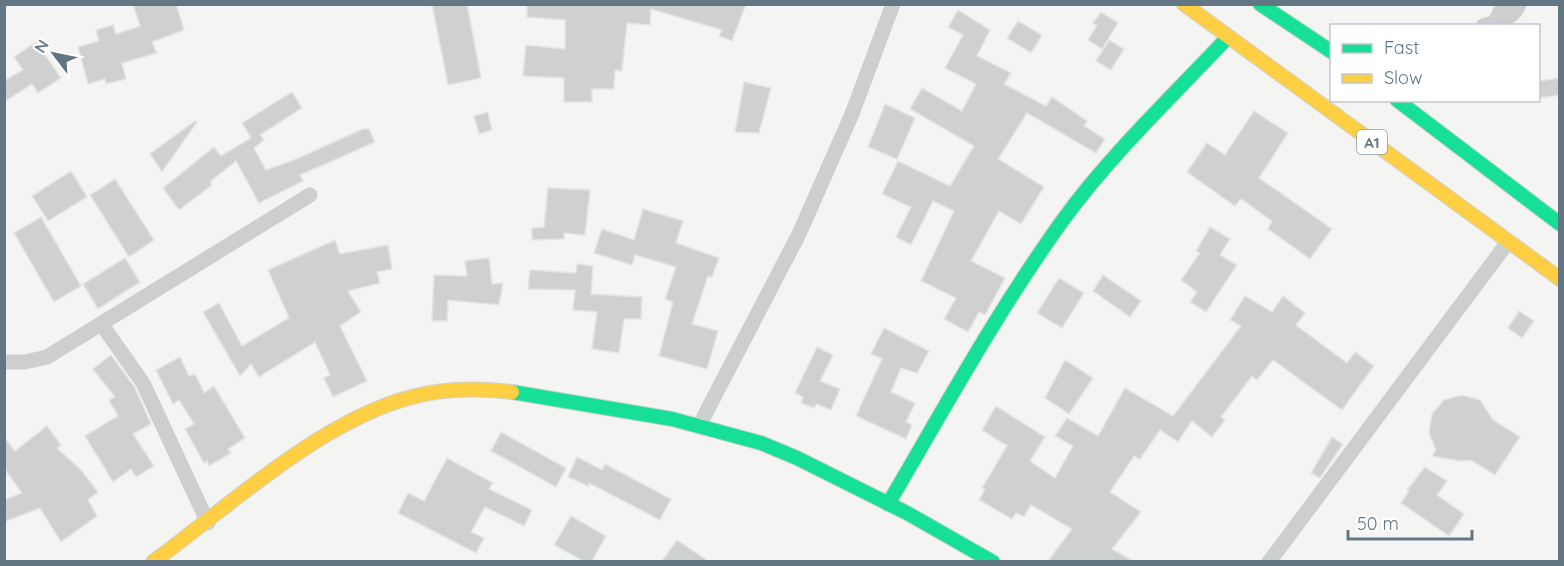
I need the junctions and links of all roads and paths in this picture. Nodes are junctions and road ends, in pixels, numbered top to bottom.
1 (893, 4) edge
2 (1184, 4) edge
3 (1260, 4) edge
4 (1503, 4) edge
5 (1519, 4) edge
6 (1489, 24) edge
7 (1228, 37) junction
8 (1330, 51) edge
9 (1400, 102) edge
10 (310, 195) dead end
11 (1560, 224) edge
12 (1508, 242) junction
13 (1560, 279) edge
14 (102, 325) junction
15 (4, 362) edge
16 (700, 424) junction
17 (888, 504) junction
18 (208, 523) junction
19 (981, 559) edge
20 (153, 561) edge
21 (1269, 561) edge

1 - 16 street
2 - 7 main road, A1
3 - 8 main road
4 - 6 street
5 - 6 street
7 - 12 main road, A1
7 - 17 main road
9 - 11 main road
10 - 14 street
12 - 13 main road, A1
12 - 21 street
14 - 15 street
14 - 18 street
16 - 17 main road
16 - 18 main road
17 - 19 main road
18 - 20 main road

